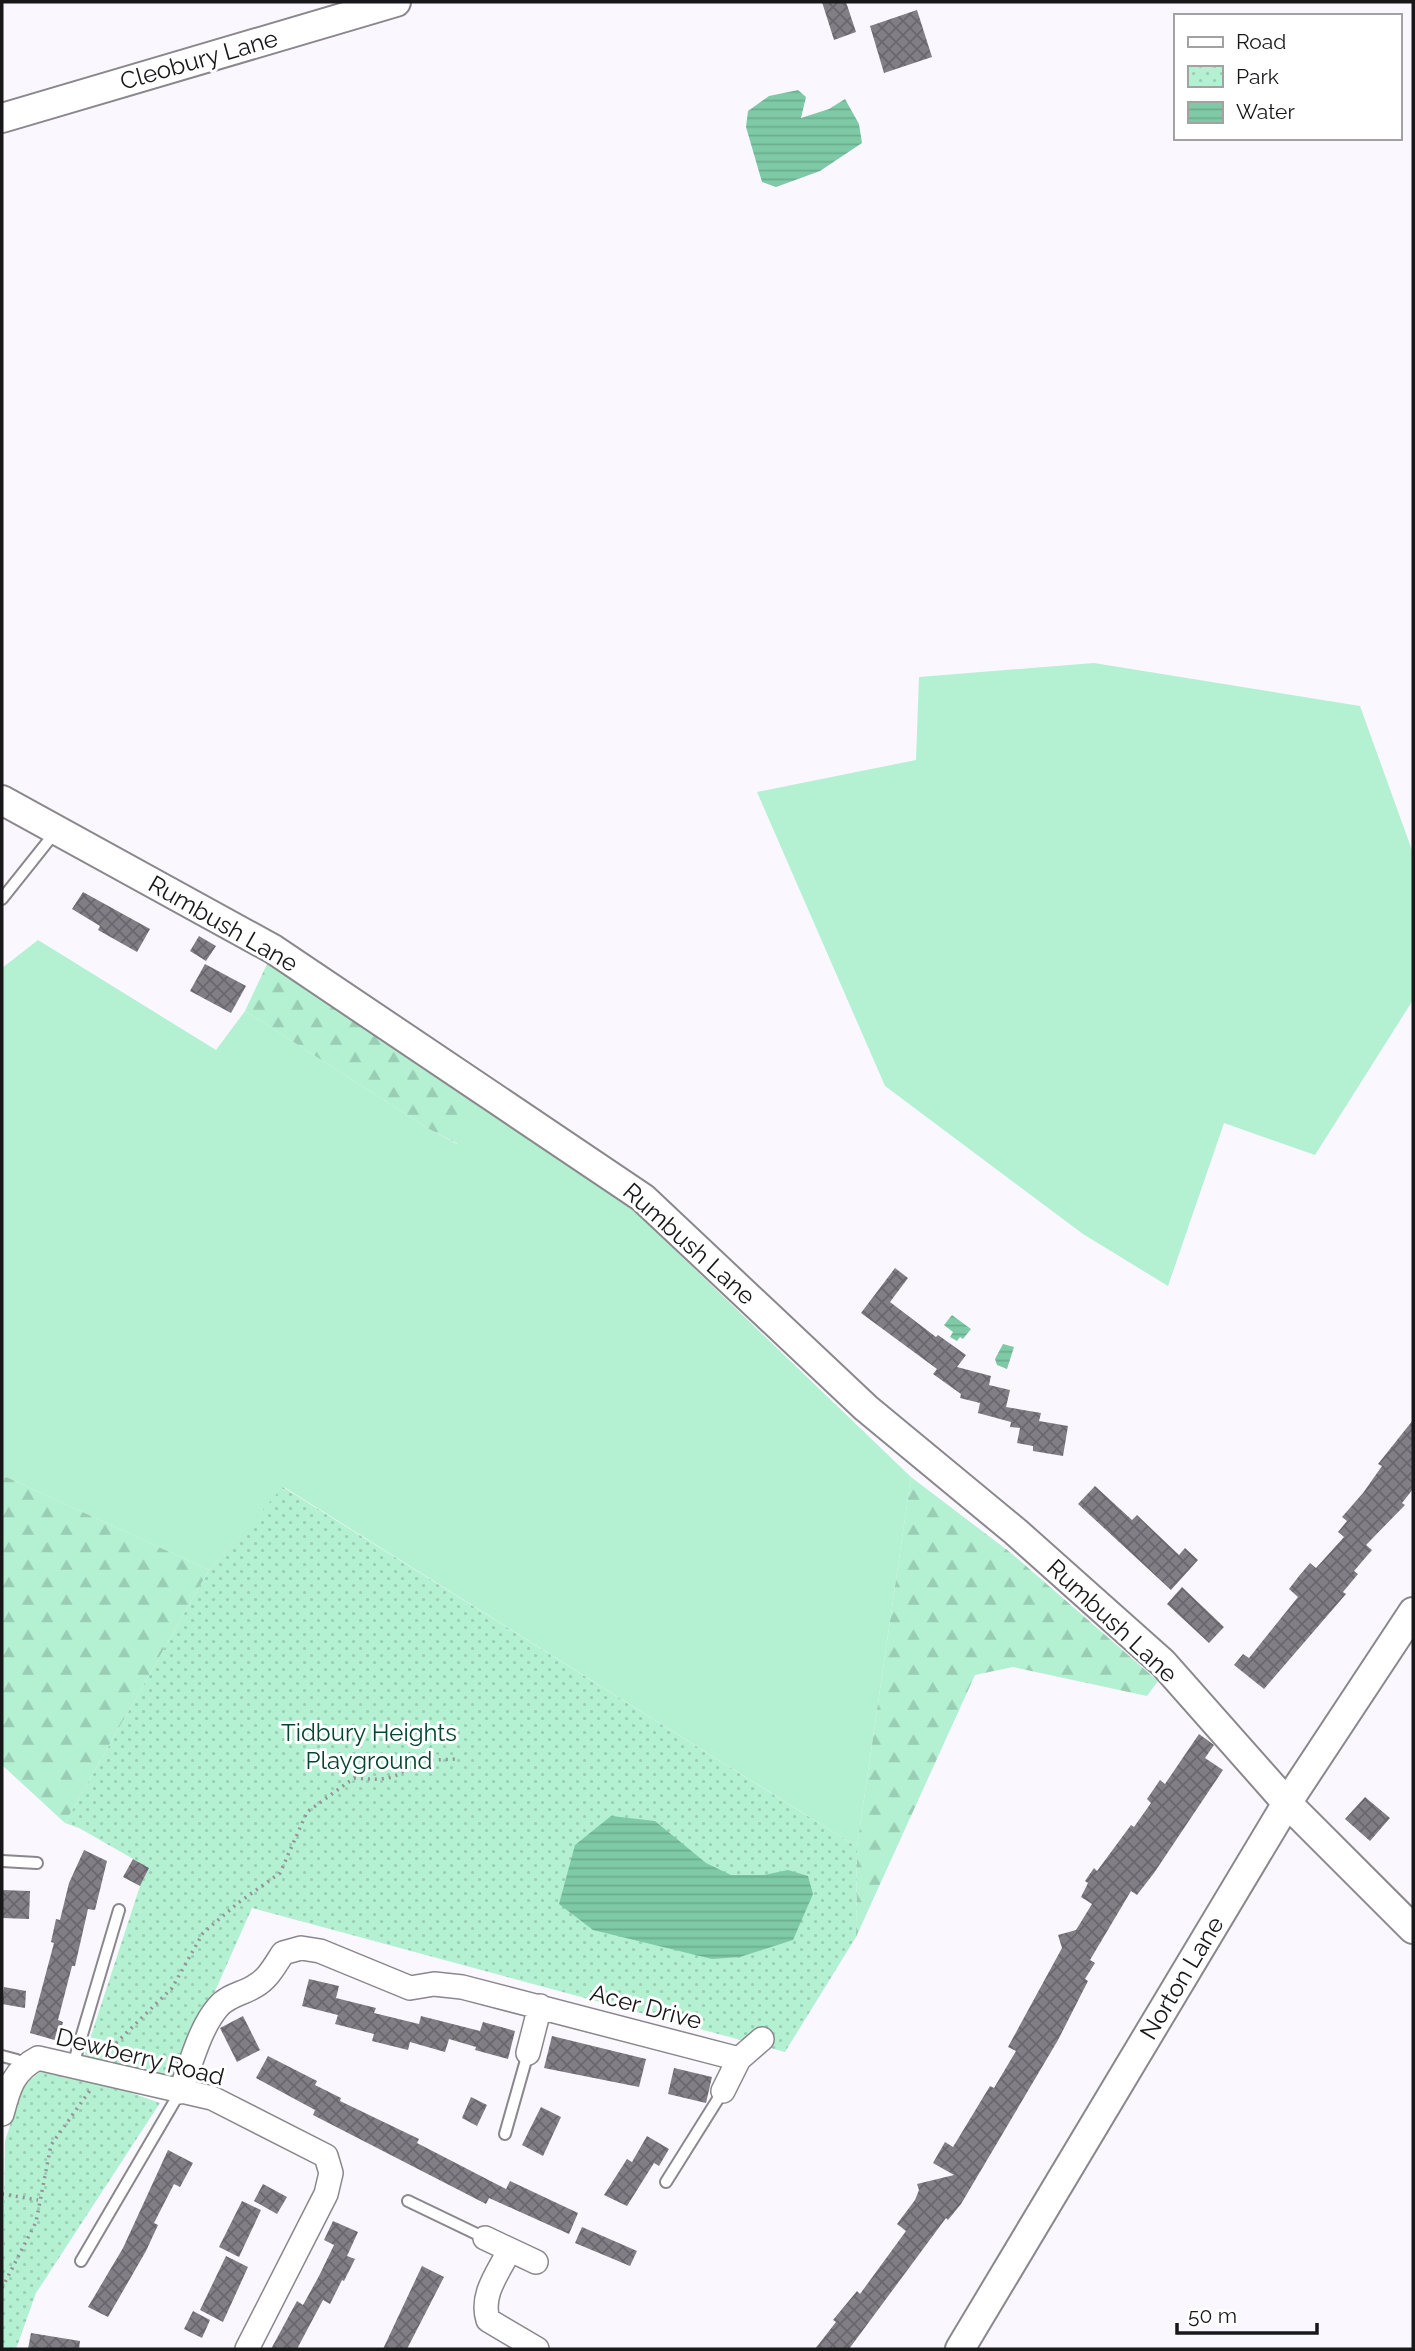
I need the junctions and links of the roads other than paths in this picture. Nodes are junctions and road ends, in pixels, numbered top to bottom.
1 (396, 2) edge
2 (2, 118) edge
3 (2, 800) edge
4 (57, 830) junction
5 (2, 899) edge
6 (1413, 1612) edge
7 (1287, 1803) junction
8 (2, 1861) edge
9 (37, 1863) dead end
10 (118, 1910) dead end
11 (1413, 1930) edge
12 (540, 2006) junction
13 (762, 2039) dead end
14 (528, 2053) joint
15 (739, 2059) junction
16 (11, 2062) edge
17 (74, 2065) junction
18 (723, 2091) joint
19 (180, 2092) junction
20 (2, 2115) edge
21 (505, 2134) dead end
22 (666, 2182) dead end
23 (408, 2201) dead end
24 (485, 2238) joint
25 (509, 2250) junction
26 (81, 2261) dead end
27 (536, 2262) dead end
28 (247, 2349) edge
29 (537, 2349) edge
30 (960, 2349) edge

1 - 2 street, Cleobury Lane
3 - 4 street, Rumbush Lane
4 - 5 lane
4 - 7 street, Rumbush Lane
6 - 7 street, Norton Lane
7 - 11 street, Rumbush Lane
7 - 30 street, Norton Lane
8 - 9 lane
10 - 17 lane
12 - 14 street
12 - 15 street, Acer Drive
12 - 19 street, Acer Drive
13 - 15 street
14 - 21 lane
15 - 18 street
16 - 17 street, Dewberry Road
16 - 20 street, Dewberry Road
17 - 19 street, Dewberry Road
18 - 22 lane
19 - 26 lane
19 - 28 street, Dewberry Road
23 - 24 lane
24 - 25 street
25 - 27 street
25 - 29 street

